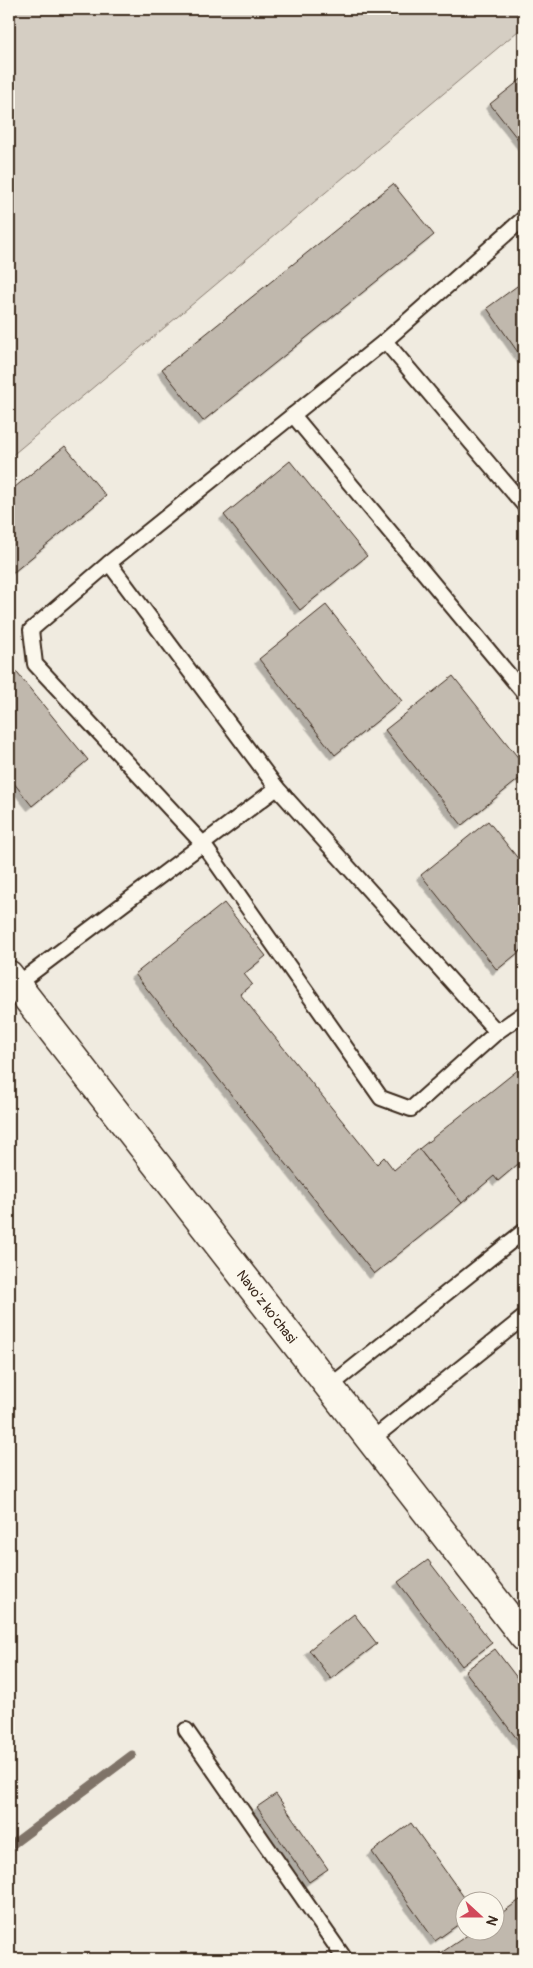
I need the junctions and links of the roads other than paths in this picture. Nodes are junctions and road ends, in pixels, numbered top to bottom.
1 (524, 218) edge
2 (385, 341) junction
3 (293, 415) junction
4 (524, 505) edge
5 (109, 562) junction
6 (524, 693) edge
7 (277, 788) junction
8 (203, 844) junction
9 (12, 980) edge
10 (524, 1013) edge
11 (497, 1032) junction
12 (524, 1231) edge
13 (524, 1317) edge
14 (329, 1387) junction
15 (371, 1440) junction
16 (524, 1637) edge
17 (186, 1730) dead end
18 (345, 1959) edge

1 - 2 lane
2 - 3 lane
2 - 4 lane
3 - 5 lane
3 - 6 lane
5 - 7 lane
5 - 8 lane
7 - 8 lane
7 - 11 lane
8 - 9 lane
8 - 11 lane
9 - 14 street, Navo'z ko'chasi
10 - 11 lane
12 - 14 lane
13 - 15 lane
14 - 15 street, Navo'z ko'chasi
15 - 16 street, Navo'z ko'chasi
17 - 18 lane

